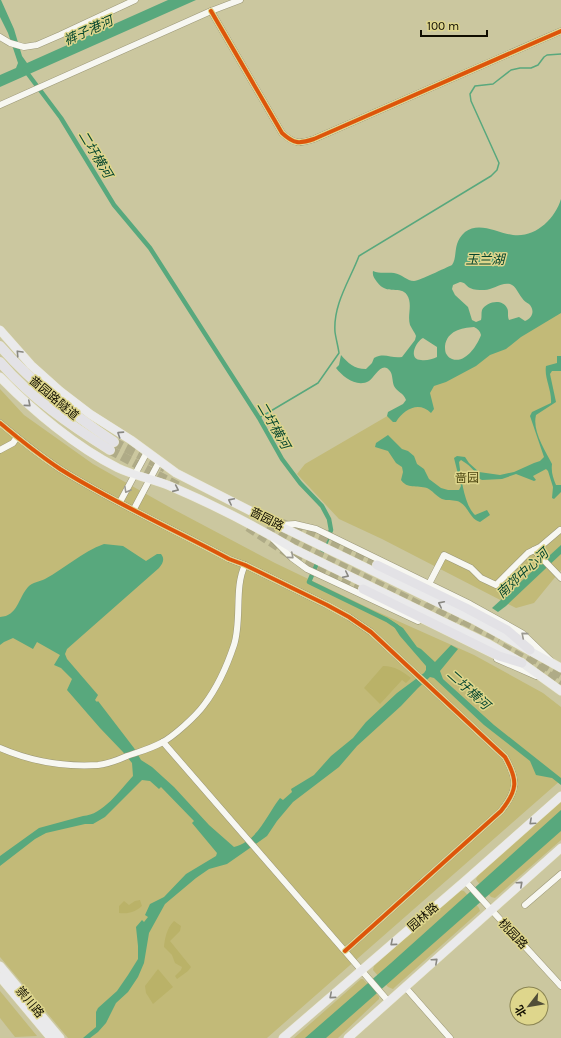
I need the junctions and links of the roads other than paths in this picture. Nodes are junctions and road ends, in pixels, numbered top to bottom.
1 (135, 0) edge
2 (240, 0) edge
3 (211, 11) junction
4 (561, 31) edge
5 (0, 36) edge
6 (0, 105) edge
7 (0, 330) edge
8 (0, 346) edge
9 (0, 362) edge
10 (0, 377) edge
11 (0, 423) edge
12 (17, 437) junction
13 (114, 442) tunnel mouth
14 (0, 450) edge
15 (110, 450) tunnel mouth
16 (147, 452) junction
17 (159, 462) junction
18 (135, 474) junction
19 (150, 479) junction
20 (120, 502) junction
21 (134, 509) junction
22 (278, 525) junction
23 (262, 530) junction
24 (560, 530) dead end
25 (534, 550) junction
26 (245, 565) junction
27 (377, 565) tunnel mouth
28 (561, 578) edge
29 (429, 584) junction
30 (363, 589) tunnel mouth
31 (530, 650) junction
32 (553, 662) junction
33 (522, 663) junction
34 (561, 668) edge
35 (546, 680) junction
36 (561, 691) edge
37 (162, 742) junction
38 (0, 748) edge
39 (561, 796) edge
40 (561, 848) edge
41 (561, 874) edge
42 (465, 881) junction
43 (524, 905) dead end
44 (491, 910) junction
45 (345, 951) junction
46 (0, 966) edge
47 (364, 973) junction
48 (0, 977) edge
49 (561, 985) edge
50 (406, 988) junction
51 (389, 1002) junction
52 (50, 1038) edge
53 (60, 1038) edge
54 (283, 1038) edge
55 (348, 1038) edge
56 (450, 1038) edge

1 - 5 street
2 - 3 street
3 - 4 street
3 - 6 street
16 -> 7 main road, 啬园路
8 - 13 highway, 啬园路隧道
9 - 15 highway, 啬园路隧道
10 -> 18 main road, 啬园路
11 - 12 street
12 - 14 street
12 - 20 street
16 - 17 main road, 啬园路
16 - 18 street
17 - 19 street
22 -> 17 main road, 啬园路
18 - 19 main road, 啬园路
18 -> 20 street
19 - 21 street
19 -> 23 main road, 啬园路
20 - 21 street
21 - 26 street
22 - 29 street
31 -> 22 main road, 啬园路
23 -> 33 main road, 啬园路
23 -> 35 street
24 - 25 street
25 - 28 street
25 - 29 street
26 - 37 street
26 - 45 street
27 - 31 highway
32 -> 29 street
30 - 33 highway
31 - 32 main road, 啬园路
32 - 34 main road, 啬园路
33 - 35 main road, 啬园路
35 - 36 main road, 啬园路
37 - 38 street
37 - 45 street
39 -> 42 main road, 园林路
44 -> 40 main road
41 - 43 street
42 - 44 street, 桃园路
42 -> 47 main road, 园林路
44 - 49 street, 桃园路
50 -> 44 main road
45 - 47 street
46 - 53 main road, 崇川路
47 - 51 street
47 -> 54 main road, 园林路
48 - 52 main road, 崇川路
50 - 51 main road
50 - 56 street
51 - 55 main road

